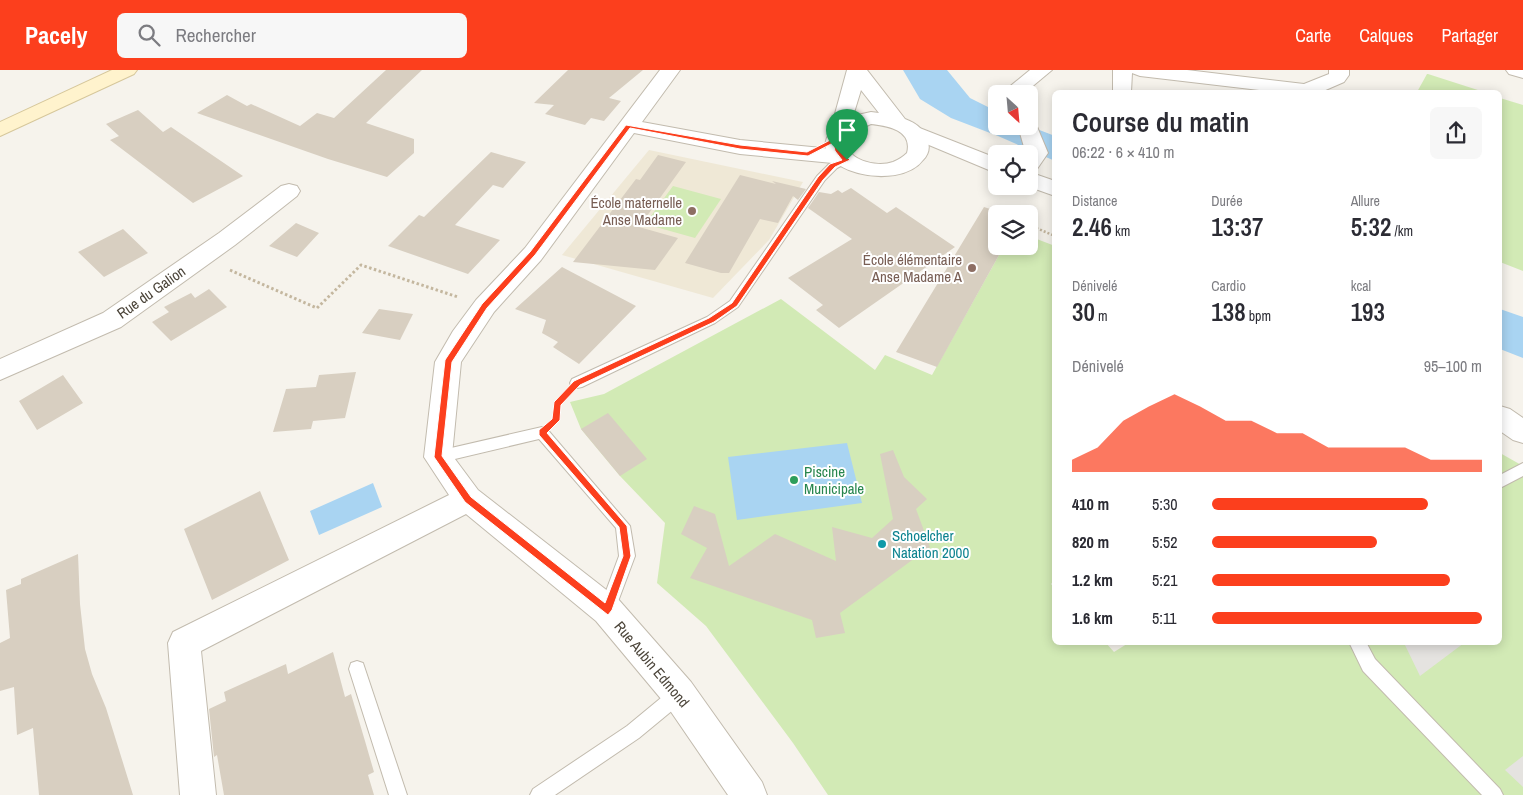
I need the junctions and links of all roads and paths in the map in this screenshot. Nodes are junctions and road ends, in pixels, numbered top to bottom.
1 (127, 70) edge
2 (670, 70) edge
3 (1042, 70) edge
4 (1122, 70) edge
5 (1140, 70) edge
6 (1339, 70) edge
7 (1516, 70) edge
8 (857, 71) edge
9 (1523, 72) edge
10 (1022, 85) edge
11 (1122, 90) edge
12 (1279, 90) edge
13 (628, 126) junction
14 (905, 127) junction
15 (0, 130) edge
16 (841, 147) junction
17 (916, 156) junction
18 (970, 156) junction
19 (988, 163) edge
20 (1038, 182) edge
21 (1052, 188) edge
22 (289, 191) dead end
23 (1038, 229) edge
24 (1052, 235) edge
25 (201, 257) junction
26 (485, 306) junction
27 (0, 370) edge
28 (577, 383) joint
29 (1502, 418) edge
30 (1523, 432) edge
31 (542, 433) junction
32 (438, 457) junction
33 (1523, 470) edge
34 (1502, 481) edge
35 (468, 499) junction
36 (608, 610) junction
37 (1359, 645) edge
38 (357, 668) dead end
39 (679, 694) junction
40 (198, 795) edge
41 (398, 795) edge
42 (539, 795) edge
43 (749, 795) edge
44 (1494, 795) edge

1 - 15 main road
2 - 13 street
3 - 10 street
4 - 11 street
5 - 12 street
6 - 12 street
7 - 9 street
8 - 14 street
8 - 16 street
13 - 16 street
13 - 26 street
14 - 16 street
14 - 17 street
14 - 18 street
16 - 17 street
16 - 28 lane
17 - 18 street
18 - 19 street
20 - 21 street
22 - 25 street, Rue du Galion
23 - 24 path
25 - 26 path
25 - 27 street, Rue du Galion
26 - 32 street
28 - 31 path
29 - 30 street
31 - 32 lane
31 - 36 lane
32 - 35 street, Rue Aubin Edmond
33 - 34 lane
35 - 36 street, Rue Aubin Edmond
35 - 40 street
36 - 39 street, Rue Aubin Edmond
37 - 44 lane
38 - 41 lane
39 - 42 lane
39 - 43 street, Rue Aubin Edmond

